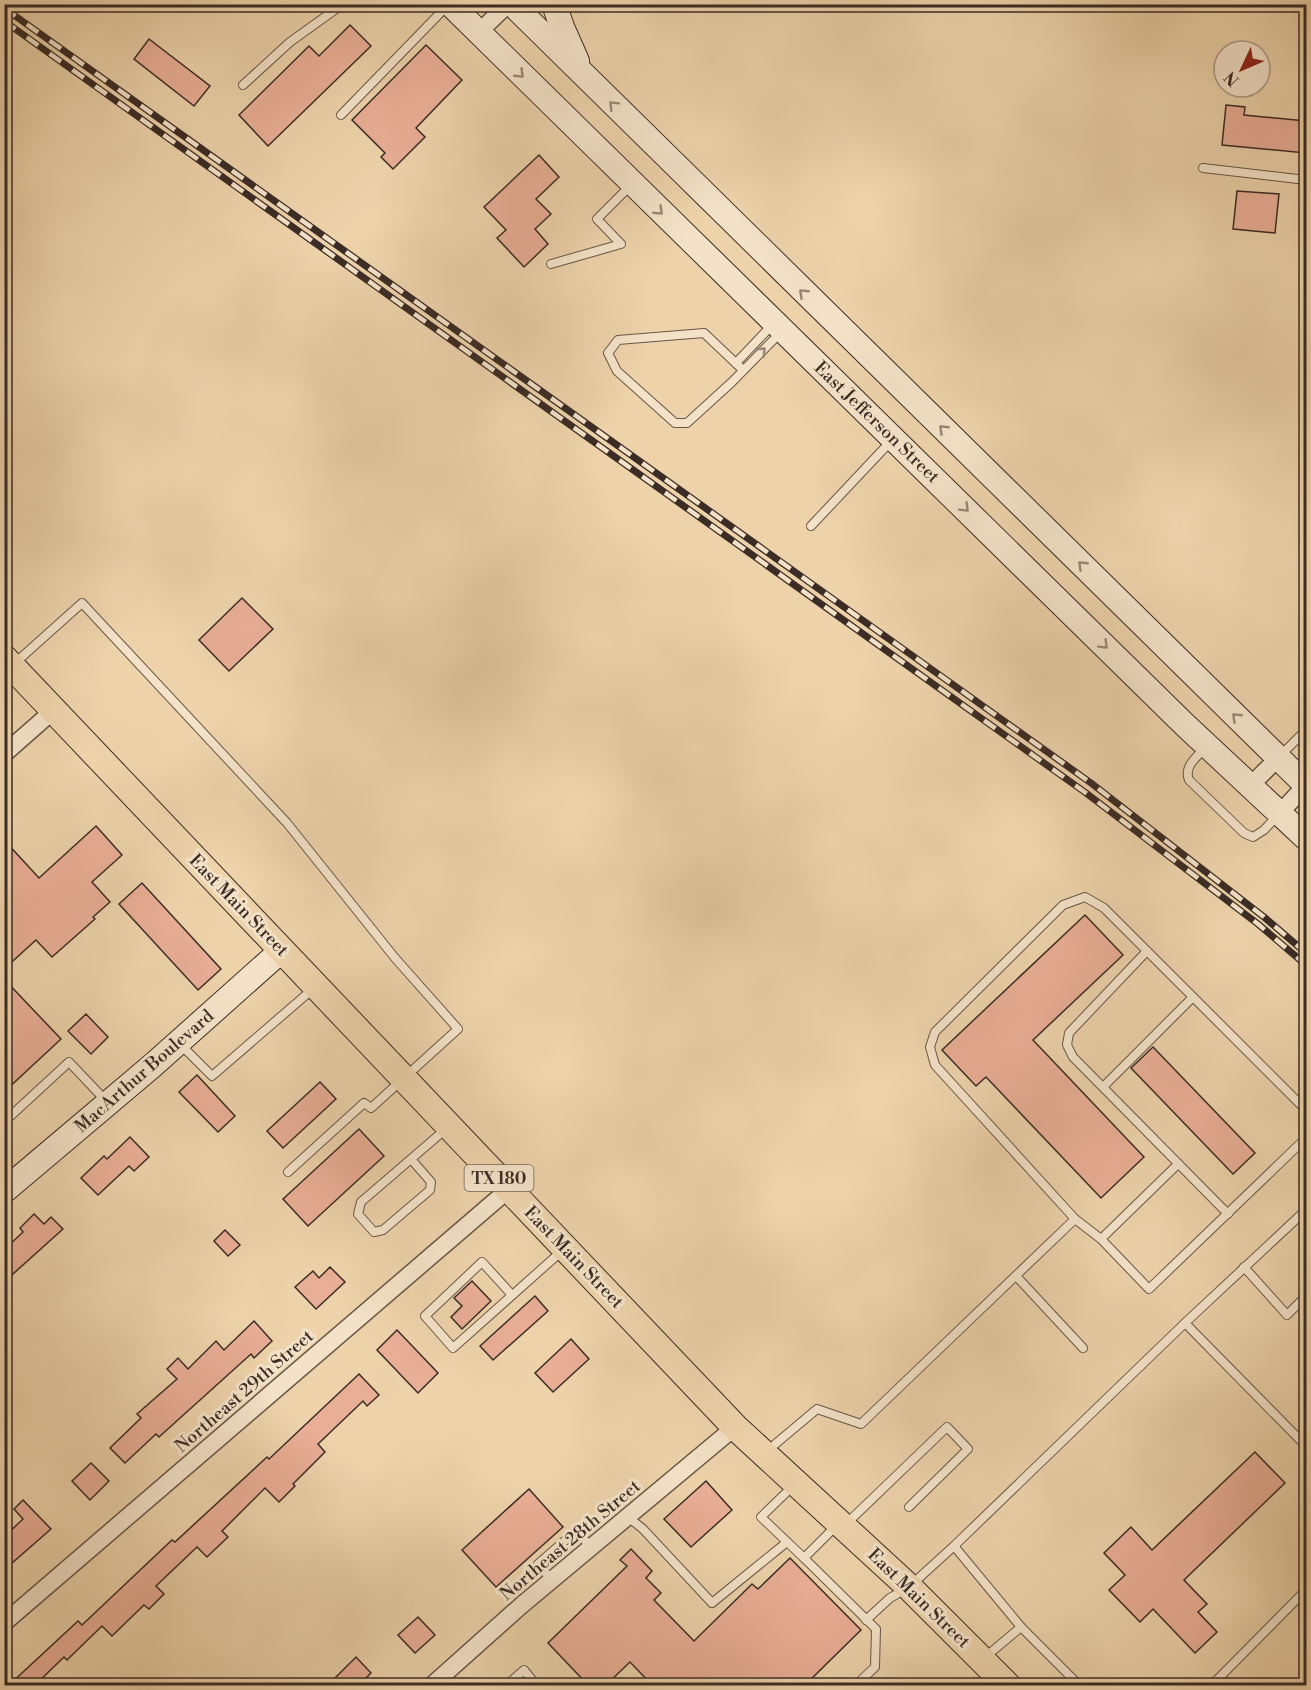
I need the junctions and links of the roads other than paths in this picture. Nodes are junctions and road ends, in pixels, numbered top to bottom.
1 (343, 4) edge
2 (510, 4) edge
3 (554, 4) edge
4 (457, 7) edge
5 (478, 33) junction
6 (585, 77) junction
7 (243, 85) dead end
8 (341, 115) dead end
9 (1203, 168) dead end
10 (1306, 180) edge
11 (632, 184) junction
12 (551, 264) dead end
13 (777, 327) junction
14 (739, 366) junction
15 (894, 438) junction
16 (811, 526) dead end
17 (8, 662) edge
18 (54, 710) junction
19 (1306, 730) edge
20 (1207, 746) junction
21 (4, 754) edge
22 (1278, 758) junction
23 (1306, 785) edge
24 (1250, 786) junction
25 (1280, 813) junction
26 (1306, 838) edge
27 (282, 950) junction
28 (1147, 951) junction
29 (317, 986) junction
30 (1193, 997) junction
31 (179, 1042) junction
32 (404, 1078) junction
33 (1104, 1087) junction
34 (109, 1103) junction
35 (1306, 1112) edge
36 (4, 1122) edge
37 (450, 1126) junction
38 (1306, 1138) edge
39 (411, 1159) junction
40 (1178, 1164) junction
41 (288, 1172) dead end
42 (509, 1189) junction
43 (4, 1191) edge
44 (1306, 1210) edge
45 (1228, 1214) junction
46 (1075, 1220) junction
47 (1101, 1239) junction
48 (566, 1248) junction
49 (1244, 1267) junction
50 (1016, 1276) junction
51 (512, 1295) junction
52 (1306, 1296) edge
53 (1185, 1323) junction
54 (1083, 1348) dead end
55 (735, 1427) junction
56 (1306, 1446) edge
57 (765, 1454) junction
58 (796, 1483) junction
59 (909, 1507) dead end
60 (628, 1517) junction
61 (842, 1524) junction
62 (787, 1542) junction
63 (954, 1546) junction
64 (804, 1558) junction
65 (909, 1587) junction
66 (1306, 1590) edge
67 (866, 1620) junction
68 (4, 1623) edge
69 (1021, 1627) junction
70 (983, 1659) junction
71 (431, 1686) edge
72 (506, 1686) edge
73 (537, 1686) edge
74 (855, 1686) edge
75 (1008, 1686) edge
76 (1080, 1686) edge
77 (1211, 1686) edge

1 - 7 lane
2 - 5 street
2 - 6 main road
3 - 6 main road
4 - 5 main road, East Jefferson Street
4 - 8 lane
5 -> 11 main road, East Jefferson Street
22 -> 6 main road
9 - 10 lane
11 - 12 lane
11 -> 13 main road, East Jefferson Street
13 - 14 lane
13 - 15 main road, East Jefferson Street
14 - 14 lane
15 - 16 lane
15 -> 20 main road, East Jefferson Street
17 - 18 main road, East Main Street / TX 180
17 - 32 lane
18 - 21 street
18 - 27 main road, East Main Street / TX 180
19 - 22 lane
20 - 24 main road, East Jefferson Street
20 - 25 lane
22 - 23 main road
22 - 24 street
23 - 25 street
24 - 25 main road, East Jefferson Street
25 - 26 main road, East Jefferson Street
27 - 29 main road, East Main Street / TX 180
27 - 31 main road, MacArthur Boulevard
28 - 30 lane
28 - 33 lane
28 - 46 lane
29 - 31 lane
29 - 32 main road, East Main Street / TX 180
30 - 33 lane
30 - 35 lane
31 - 34 main road, MacArthur Boulevard
32 - 37 main road, East Main Street / TX 180
32 - 41 lane
33 - 40 lane
34 - 36 lane
34 - 43 main road, MacArthur Boulevard
37 - 39 lane
37 - 42 main road, East Main Street / TX 180
38 - 45 lane
39 - 39 lane
40 - 45 lane
40 - 47 lane
42 - 48 main road, East Main Street / TX 180
42 - 68 street, Northeast 29th Street
44 - 49 lane
45 - 47 lane
46 - 47 lane
46 - 50 lane
48 - 51 lane
48 - 55 main road, East Main Street / TX 180
49 - 52 lane
49 - 53 lane
50 - 54 lane
50 - 57 lane
51 - 51 lane
53 - 56 lane
53 - 63 lane
55 - 57 main road, East Main Street / TX 180
55 - 60 street, Northeast 28th Street
57 - 58 main road, East Main Street / TX 180
58 - 61 main road, East Main Street / TX 180
58 - 62 lane
59 - 61 lane
60 - 62 lane
60 - 71 street, Northeast 28th Street
61 - 64 lane
61 - 65 main road, East Main Street / TX 180
62 - 64 lane
63 - 65 lane
63 - 69 lane
64 - 67 lane
65 - 67 lane
65 - 70 main road, East Main Street / TX 180
66 - 77 lane
67 - 74 lane
69 - 70 lane
69 - 76 lane
70 - 75 main road, East Main Street / TX 180
72 - 73 lane

